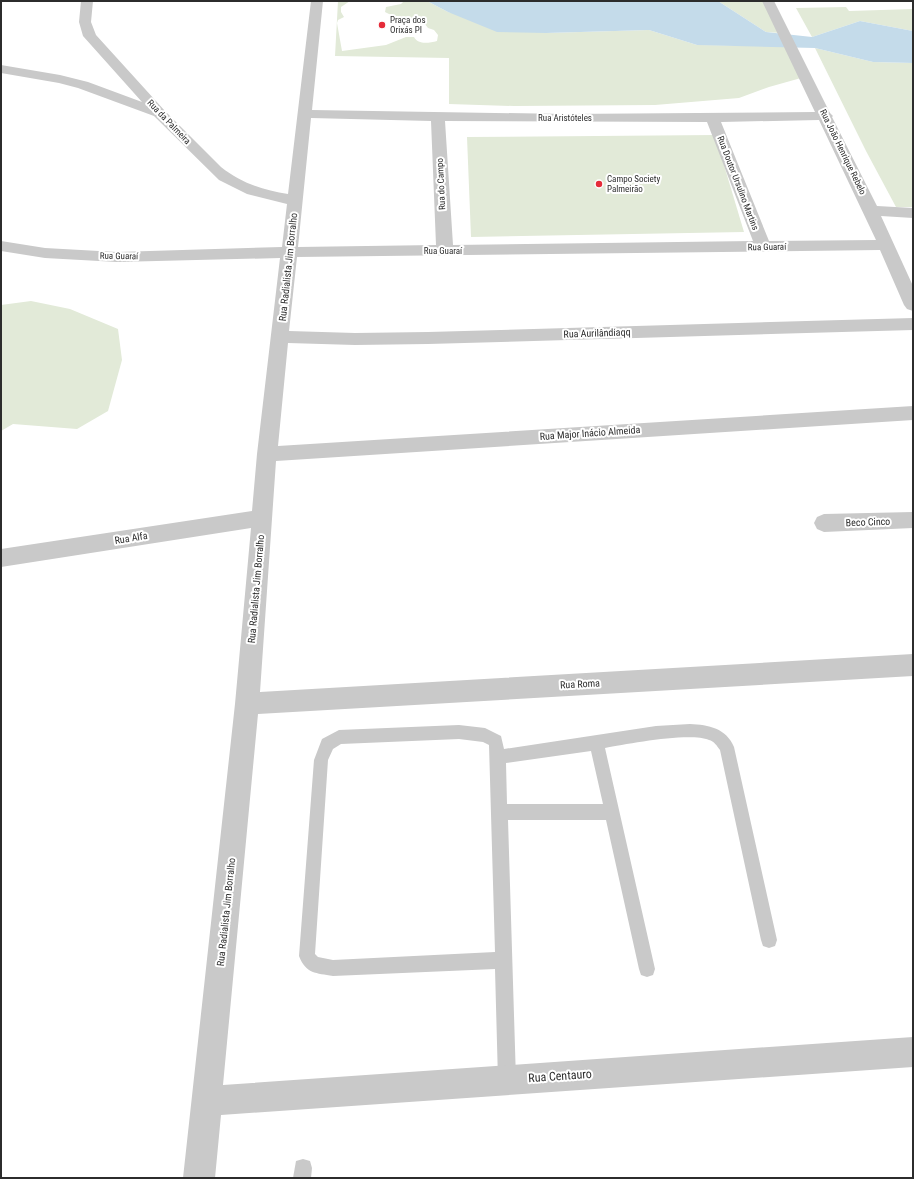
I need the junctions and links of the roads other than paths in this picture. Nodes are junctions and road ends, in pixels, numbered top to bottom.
1 (317, 1) edge
2 (768, 1) edge
3 (83, 2) edge
4 (1, 69) edge
5 (160, 114) junction
6 (305, 114) junction
7 (826, 116) junction
8 (438, 117) junction
9 (713, 119) junction
10 (294, 200) junction
11 (871, 211) junction
12 (913, 213) edge
13 (886, 245) junction
14 (1, 246) edge
15 (763, 247) junction
16 (445, 251) junction
17 (289, 252) junction
18 (913, 305) edge
19 (913, 324) edge
20 (280, 337) junction
21 (913, 413) edge
22 (267, 454) junction
23 (262, 518) junction
24 (913, 520) edge
25 (824, 523) dead end
26 (1, 558) edge
27 (913, 665) edge
28 (247, 704) junction
29 (597, 743) junction
30 (498, 757) junction
31 (500, 812) junction
32 (612, 812) junction
33 (769, 940) dead end
34 (504, 960) junction
35 (647, 970) dead end
36 (913, 1052) edge
37 (507, 1080) junction
38 (207, 1101) junction
39 (199, 1178) edge

1 - 6 street, Rua Radialista Jim Borralho
2 - 7 street, Rua João Henrique Rebelo
3 - 5 street, Rua da Palmeira
4 - 5 street
5 - 10 street, Rua da Palmeira
6 - 8 street, Rua Aristóteles
6 - 10 street, Rua Radialista Jim Borralho
7 - 9 street, Rua Aristóteles
7 - 11 street, Rua João Henrique Rebelo
8 - 9 street, Rua Aristóteles
8 - 16 street, Rua do Campo
9 - 15 street, Rua Doutor Ursulino Martins
10 - 17 street, Rua Radialista Jim Borralho
11 - 12 street
11 - 13 street, Rua João Henrique Rebelo
13 - 15 street, Rua Guaraí
13 - 18 street, Rua João Henrique Rebelo
14 - 17 street, Rua Guaraí
15 - 16 street, Rua Guaraí
16 - 17 street, Rua Guaraí
17 - 20 street, Rua Radialista Jim Borralho
19 - 20 street, Rua Aurilândiaqq
20 - 22 street, Rua Radialista Jim Borralho
21 - 22 street, Rua Major Inácio Almeida
22 - 23 street, Rua Radialista Jim Borralho
23 - 26 street, Rua Alfa
23 - 28 street, Rua Radialista Jim Borralho
24 - 25 street, Beco Cinco
27 - 28 street, Rua Roma
28 - 38 street, Rua Radialista Jim Borralho
29 - 30 lane
29 - 32 lane
29 - 33 lane
30 - 31 lane
30 - 34 lane
31 - 32 lane
31 - 34 lane
32 - 35 lane
34 - 37 lane
36 - 37 street, Rua Centauro
37 - 38 street, Rua Centauro
38 - 39 street, Rua Radialista Jim Borralho

